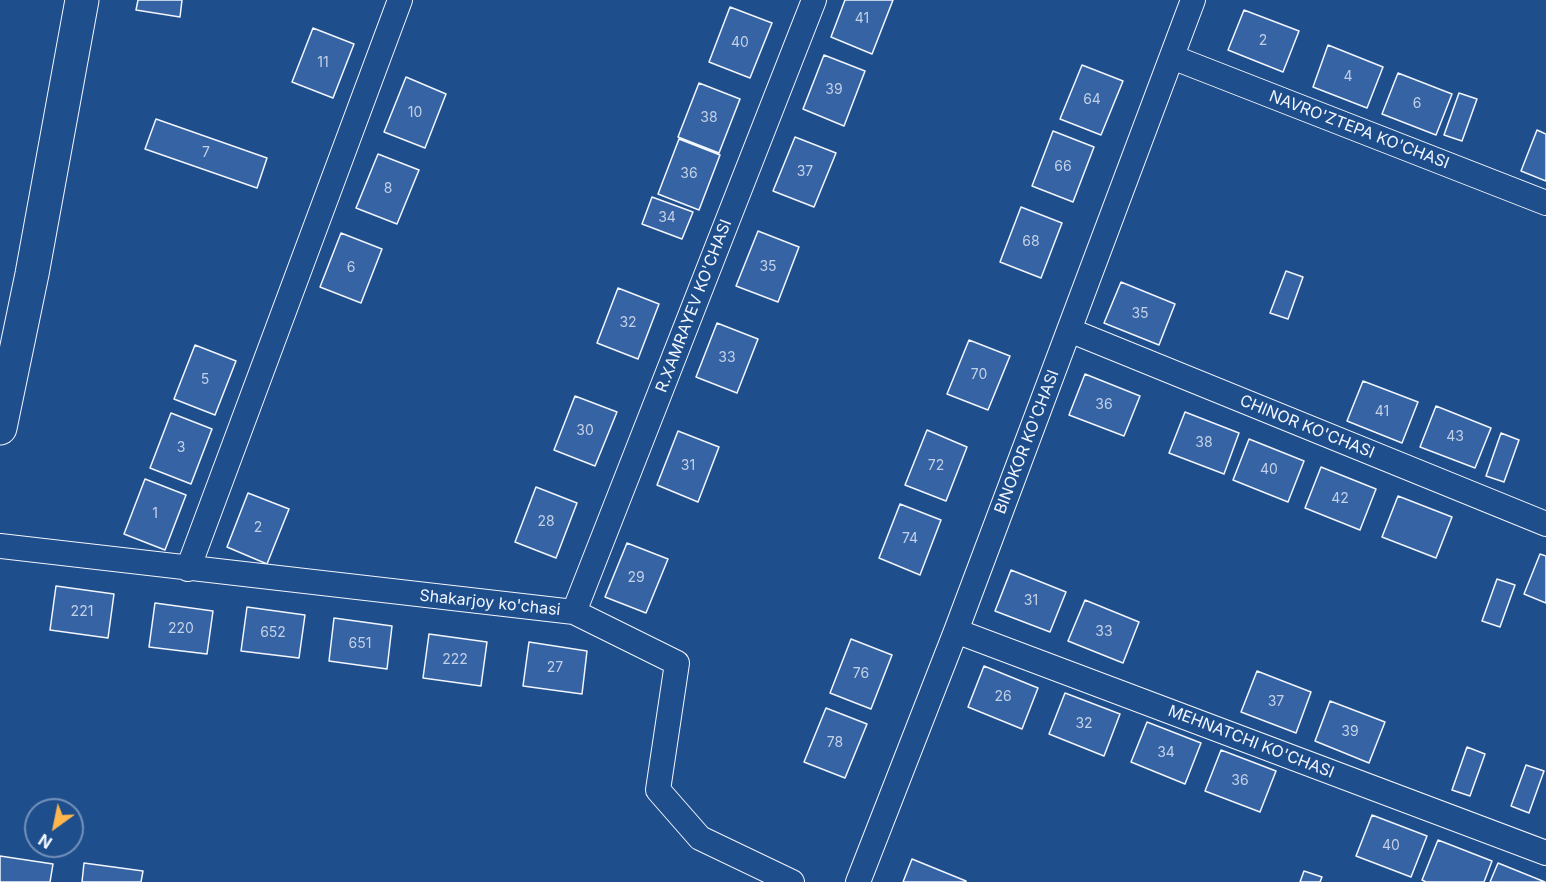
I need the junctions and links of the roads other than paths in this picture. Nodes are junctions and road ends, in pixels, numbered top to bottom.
1 (82, 0) edge
2 (400, 0) edge
3 (814, 0) edge
4 (1193, 0) edge
5 (1172, 57) junction
6 (1546, 203) edge
7 (1069, 330) junction
8 (2, 410) edge
9 (1546, 524) edge
10 (0, 546) edge
11 (188, 569) junction
12 (574, 612) junction
13 (956, 631) junction
14 (1546, 853) edge
15 (792, 882) edge
16 (858, 882) edge

1 - 8 street
2 - 11 street
3 - 12 street, R.XAMRAYEV KO'CHASI
4 - 5 street, BINOKOR KO'CHASI
5 - 6 street, NAVRO'ZTEPA KO'CHASI
5 - 7 street, BINOKOR KO'CHASI
7 - 9 street, CHINOR KO'CHASI
7 - 13 street, BINOKOR KO'CHASI
10 - 11 street, Shakarjoy ko'chasi
11 - 12 street, Shakarjoy ko'chasi
12 - 15 street, Shakarjoy ko'chasi
13 - 14 street, MEHNATCHI KO'CHASI
13 - 16 street, BINOKOR KO'CHASI

